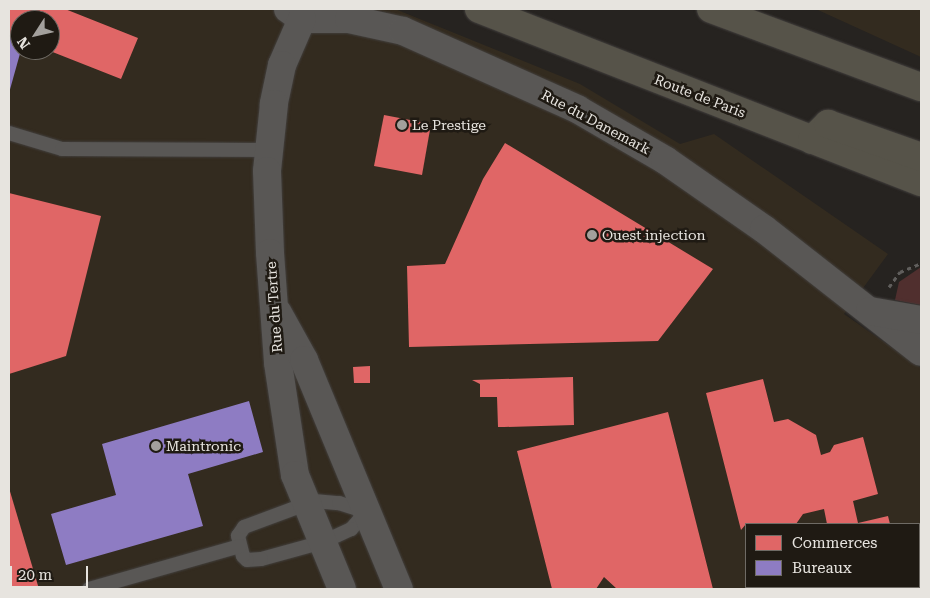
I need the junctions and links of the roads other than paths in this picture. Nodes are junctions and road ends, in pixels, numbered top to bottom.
1 (479, 9) edge
2 (711, 9) edge
3 (295, 14) edge
4 (921, 87) edge
5 (9, 133) edge
6 (812, 140) junction
7 (269, 150) junction
8 (921, 156) edge
9 (921, 182) edge
10 (878, 301) junction
11 (276, 310) junction
12 (921, 320) edge
13 (921, 352) edge
14 (307, 504) junction
15 (366, 512) junction
16 (323, 542) junction
17 (240, 546) junction
18 (89, 589) edge
19 (342, 589) edge
20 (398, 589) edge

1 - 6 main road, Route de Paris
2 - 4 main road
3 - 7 street, Rue du Tertre
3 - 10 street, Rue du Danemark
5 - 7 lane
6 - 8 main road
6 - 9 main road, Route de Paris
7 - 11 street, Rue du Tertre
10 - 12 street, Rue du Danemark
10 - 13 street, Rue du Danemark
11 - 14 street, Rue du Tertre
11 - 15 street
14 - 15 lane
14 - 16 street, Rue du Tertre
14 - 17 lane
15 - 16 lane
15 - 20 street
16 - 17 lane
16 - 19 street, Rue du Tertre
17 - 18 lane

